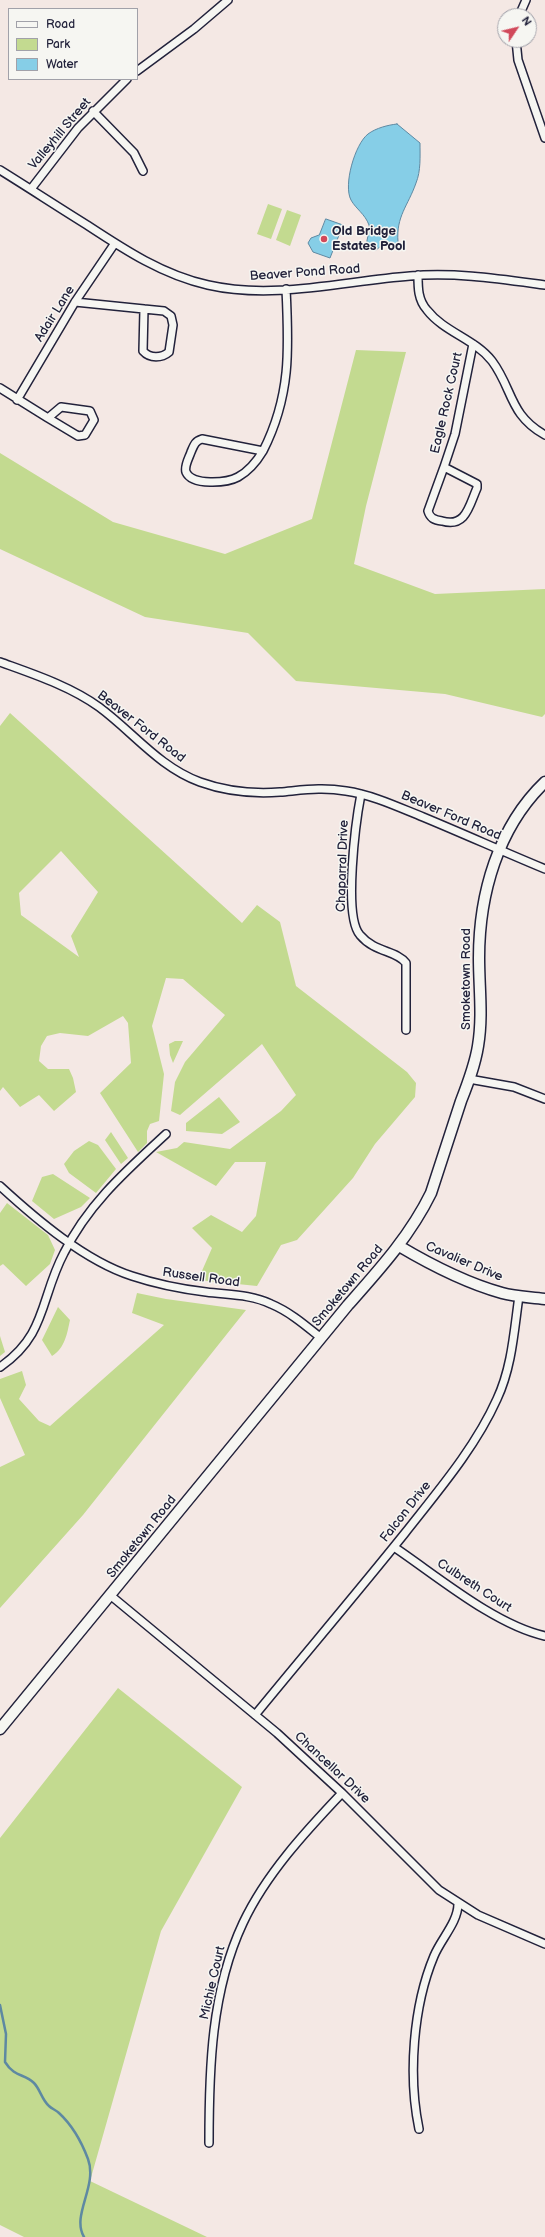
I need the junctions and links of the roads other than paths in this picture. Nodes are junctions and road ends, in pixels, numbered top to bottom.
1 (228, 0) edge
2 (517, 48) edge
3 (138, 70) edge
4 (126, 80) edge
5 (93, 111) junction
6 (545, 138) edge
7 (0, 170) edge
8 (143, 171) dead end
9 (30, 189) junction
10 (115, 243) junction
11 (418, 275) junction
12 (545, 285) edge
13 (286, 289) junction
14 (76, 302) junction
15 (144, 309) junction
16 (473, 344) junction
17 (0, 388) edge
18 (18, 400) junction
19 (48, 418) junction
20 (545, 434) edge
21 (263, 451) junction
22 (444, 467) junction
23 (0, 662) edge
24 (545, 782) edge
25 (361, 794) junction
26 (499, 849) junction
27 (545, 869) edge
28 (406, 1030) dead end
29 (469, 1079) junction
30 (545, 1099) edge
31 (166, 1134) dead end
32 (0, 1186) edge
33 (69, 1243) junction
34 (399, 1246) junction
35 (519, 1296) junction
36 (545, 1299) edge
37 (321, 1338) junction
38 (0, 1367) edge
39 (394, 1547) junction
40 (110, 1595) junction
41 (545, 1636) edge
42 (255, 1715) junction
43 (0, 1729) edge
44 (342, 1792) junction
45 (458, 1904) junction
46 (545, 1944) edge
47 (419, 2129) dead end
48 (209, 2143) dead end

1 - 3 street
2 - 6 street
4 - 5 street, Valleyhill Street
5 - 8 street
5 - 9 street, Valleyhill Street
7 - 9 street, Beaver Pond Road
9 - 10 street, Beaver Pond Road
10 - 13 street, Beaver Pond Road
10 - 14 street, Adair Lane
11 - 12 street, Beaver Pond Road
11 - 13 street, Beaver Pond Road
11 - 16 street
13 - 21 street
14 - 15 street
14 - 18 street, Adair Lane
15 - 15 street
16 - 20 street
16 - 22 street, Eagle Rock Court
17 - 18 street
18 - 19 street
19 - 19 street
21 - 21 street
22 - 22 street, Eagle Rock Court
23 - 25 street, Beaver Ford Road
24 - 26 main road, Smoketown Road
25 - 26 street, Beaver Ford Road
25 - 28 street, Chaparral Drive
26 - 27 street, Beaver Ford Road
26 - 29 main road, Smoketown Road
29 - 30 street
29 - 34 main road, Smoketown Road
31 - 33 street
32 - 33 street, Russell Road
33 - 37 street, Russell Road
33 - 38 street
34 - 35 main road, Cavalier Drive
34 - 37 main road, Smoketown Road
35 - 36 main road, Cavalier Drive
35 - 39 street, Falcon Drive
37 - 40 main road, Smoketown Road
39 - 41 street, Culbreth Court
39 - 42 street, Falcon Drive
40 - 42 street, Chancellor Drive
40 - 43 main road, Smoketown Road
42 - 44 street, Chancellor Drive
44 - 45 street, Chancellor Drive
44 - 48 street, Michie Court
45 - 46 street, Chancellor Drive
45 - 47 street

